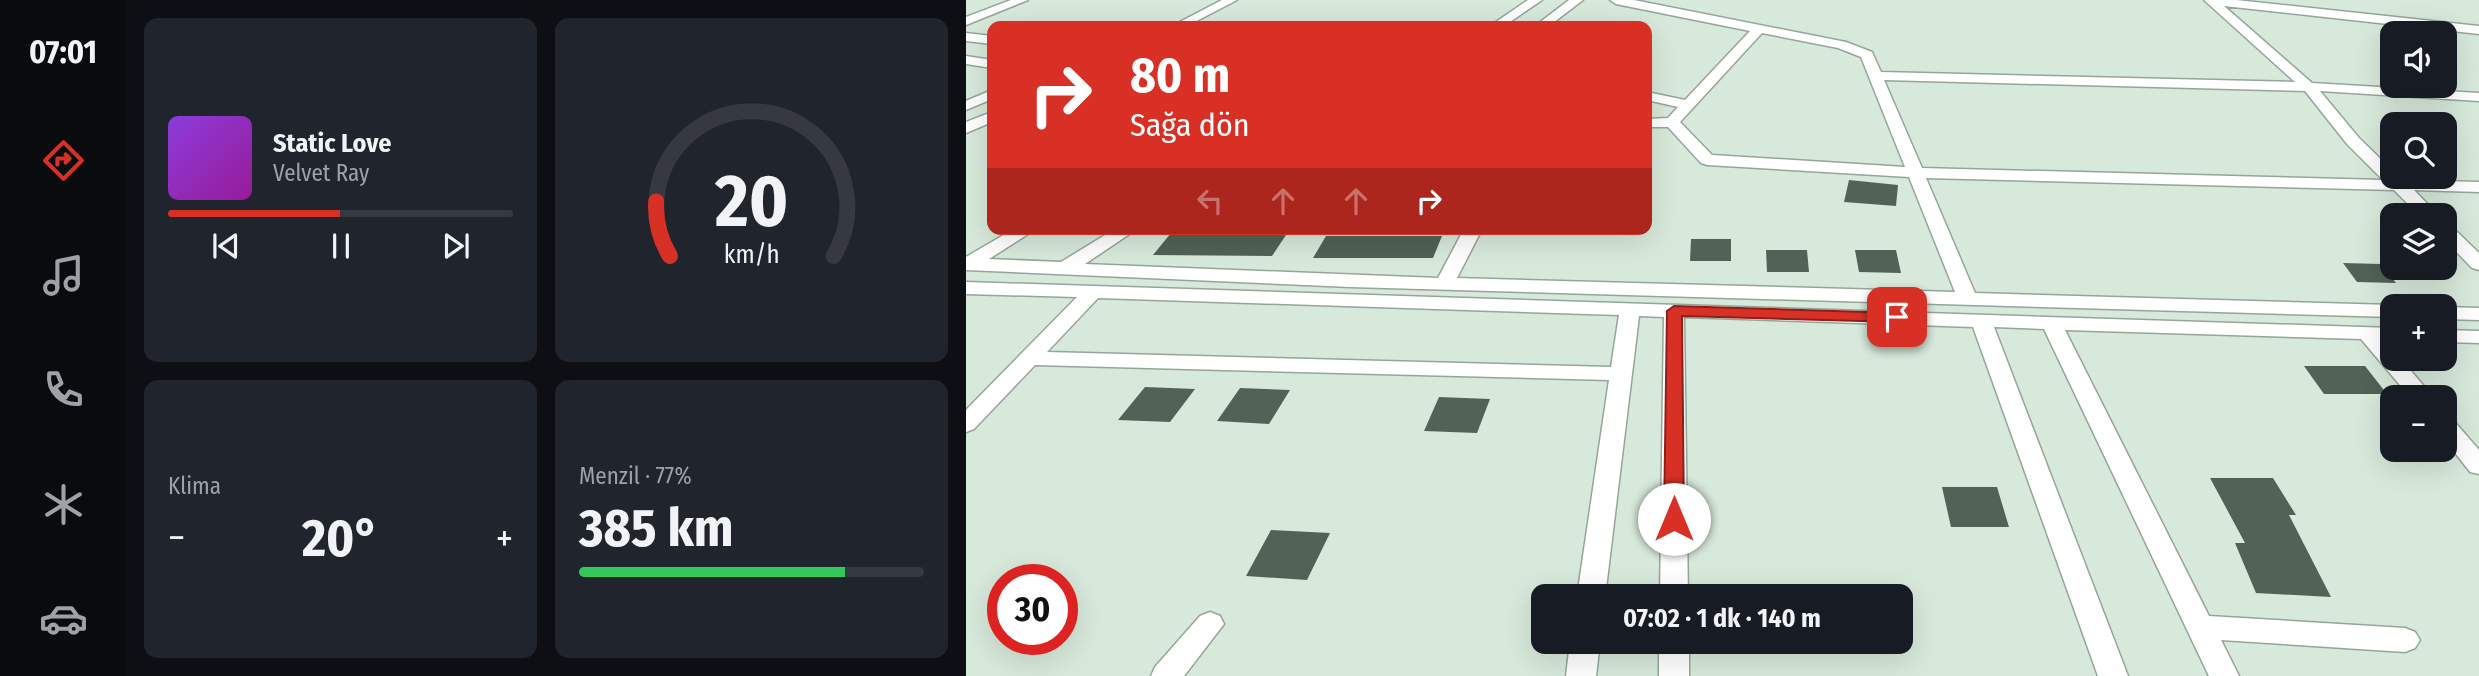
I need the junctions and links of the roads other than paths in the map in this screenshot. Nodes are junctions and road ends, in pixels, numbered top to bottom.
1 (1022, 0) edge
2 (1231, 0) edge
3 (1536, 0) edge
4 (1577, 0) edge
5 (1616, 0) edge
6 (2211, 0) edge
7 (966, 21) edge
8 (1188, 21) edge
9 (1504, 21) edge
10 (1548, 21) edge
11 (1759, 29) junction
12 (2479, 30) edge
13 (966, 37) edge
14 (987, 39) edge
15 (966, 60) edge
16 (987, 63) edge
17 (1878, 76) junction
18 (2309, 87) junction
19 (987, 96) edge
20 (1652, 97) edge
21 (2479, 97) edge
22 (1688, 105) junction
23 (966, 106) edge
24 (987, 118) edge
25 (1672, 122) junction
26 (1652, 123) edge
27 (966, 128) edge
28 (2380, 167) edge
29 (1918, 173) junction
30 (2380, 185) edge
31 (2457, 186) edge
32 (2479, 187) edge
33 (2403, 189) edge
34 (2417, 203) edge
35 (1017, 235) edge
36 (1118, 235) edge
37 (1470, 235) edge
38 (2457, 242) edge
39 (967, 264) edge
40 (2479, 264) edge
41 (1065, 268) junction
42 (1444, 284) junction
43 (966, 288) edge
44 (1093, 292) junction
45 (1630, 309) junction
46 (1975, 310) junction
47 (1674, 311) junction
48 (2380, 311) edge
49 (2457, 313) edge
50 (2479, 314) edge
51 (2051, 322) junction
52 (2368, 334) junction
53 (2380, 334) edge
54 (2457, 336) edge
55 (2479, 337) edge
56 (1030, 358) junction
57 (1621, 374) junction
58 (2412, 385) edge
59 (966, 424) edge
60 (2457, 439) edge
61 (2479, 466) edge
62 (1593, 584) edge
63 (1674, 584) edge
64 (1210, 624) dead end
65 (2200, 627) junction
66 (2405, 640) dead end
67 (1583, 654) edge
68 (1674, 654) edge
69 (1166, 676) edge
70 (1580, 676) edge
71 (1674, 676) edge
72 (2113, 676) edge
73 (2224, 676) edge

1 - 7 street
2 - 8 street
3 - 9 street
4 - 10 street
5 - 11 street
6 - 12 street
6 - 18 street
11 - 17 street
11 - 22 street
13 - 14 street
15 - 16 street
17 - 18 street
17 - 29 street
18 - 21 street
18 - 28 street
19 - 23 street
20 - 22 street
22 - 25 street
24 - 27 street
25 - 26 street
25 - 29 street
29 - 30 street
29 - 46 street
31 - 32 street
33 - 34 street
35 - 39 street
36 - 41 street
37 - 42 street
38 - 40 street
39 - 41 street
41 - 42 street
42 - 46 street
43 - 44 street
44 - 45 street
44 - 56 street
45 - 47 street
45 - 57 street
46 - 47 street
46 - 48 street
46 - 51 street
46 - 72 street
47 - 63 street
49 - 50 street
51 - 52 street
51 - 65 street
52 - 53 street
52 - 58 street
54 - 55 street
56 - 57 street
56 - 59 street
57 - 62 street
60 - 61 street
64 - 69 street
65 - 66 street
65 - 73 street
67 - 70 street
68 - 71 street

